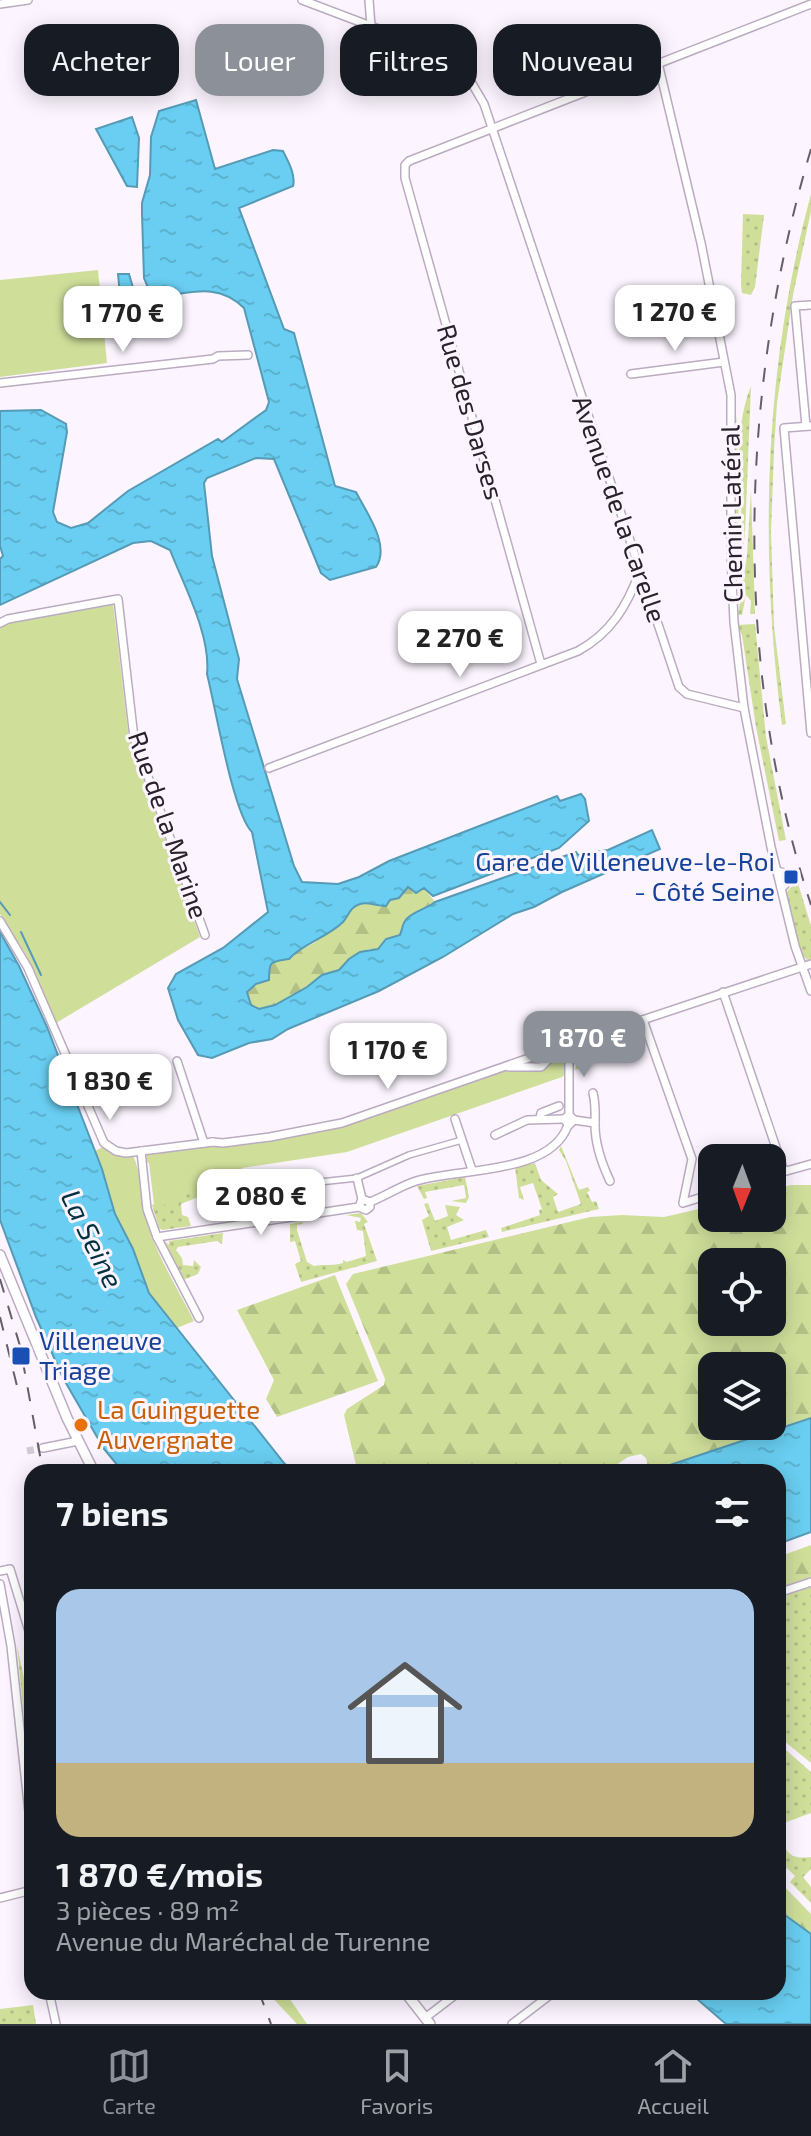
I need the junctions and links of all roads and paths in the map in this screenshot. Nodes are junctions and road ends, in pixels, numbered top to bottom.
1 (28, 0) edge
2 (302, 0) edge
3 (369, 0) edge
4 (0, 4) edge
5 (811, 4) edge
6 (366, 24) edge
7 (371, 24) edge
8 (661, 62) edge
9 (661, 76) edge
10 (477, 90) edge
11 (574, 96) edge
12 (491, 129) junction
13 (811, 305) edge
14 (248, 355) dead end
15 (724, 362) junction
16 (631, 374) dead end
17 (0, 383) edge
18 (808, 426) edge
19 (640, 571) junction
20 (0, 623) edge
21 (541, 664) junction
22 (809, 694) edge
23 (744, 708) junction
24 (811, 733) edge
25 (269, 768) dead end
26 (0, 921) edge
27 (205, 935) dead end
28 (811, 964) edge
29 (803, 968) junction
30 (811, 991) edge
31 (723, 992) junction
32 (643, 1020) junction
33 (569, 1045) junction
34 (177, 1061) dead end
35 (593, 1093) dead end
36 (559, 1106) dead end
37 (540, 1118) junction
38 (455, 1119) dead end
39 (568, 1120) junction
40 (595, 1123) junction
41 (495, 1135) dead end
42 (462, 1140) junction
43 (208, 1143) junction
44 (775, 1144) edge
45 (141, 1151) junction
46 (811, 1164) edge
47 (472, 1170) junction
48 (786, 1170) edge
49 (357, 1178) junction
50 (610, 1181) dead end
51 (320, 1182) dead end
52 (698, 1198) edge
53 (364, 1203) junction
54 (157, 1237) junction
55 (0, 1255) edge
56 (199, 1318) dead end
57 (78, 1441) junction
58 (43, 1448) tunnel mouth
59 (90, 1464) edge
60 (0, 1571) edge
61 (811, 1582) edge
62 (0, 1584) edge
63 (786, 1590) edge
64 (24, 1615) edge
65 (24, 1766) edge
66 (24, 1892) edge
67 (0, 1898) edge
68 (51, 2000) edge
69 (411, 2000) edge
70 (450, 2000) edge
71 (544, 2000) edge
72 (427, 2021) edge
73 (56, 2024) edge
74 (512, 2024) edge

1 - 4 street
2 - 6 street, Avenue de la Carelle
3 - 7 street
5 - 8 street
9 - 15 street, Chemin Latéral
10 - 12 street, Avenue de la Carelle
11 - 12 street
12 - 19 street, Avenue de la Carelle
12 - 21 street, Rue des Darses
13 - 18 street
14 - 17 street
15 - 16 street
15 - 23 street, Chemin Latéral
18 - 22 street
19 - 21 street
19 - 23 street, Avenue de la Carelle
20 - 27 street, Rue de la Marine
21 - 25 street
22 - 24 street
23 - 29 street, Chemin Latéral
26 - 45 street
28 - 29 street
29 - 30 street, Chemin Latéral
29 - 31 street
31 - 32 street
31 - 44 street
32 - 33 street
32 - 52 street
33 - 39 street
33 - 43 street
34 - 43 street
35 - 40 street
36 - 37 street
37 - 39 street
37 - 41 street
38 - 42 street
39 - 40 street
39 - 47 street
40 - 50 street
42 - 47 street
42 - 49 street
43 - 45 street
45 - 54 street
46 - 48 street
47 - 53 street
49 - 51 street
49 - 53 street
53 - 54 street
54 - 56 street
55 - 57 main road
57 - 58 street
57 - 59 main road
60 - 64 street
61 - 63 street
62 - 65 street
66 - 67 street
68 - 73 street
69 - 72 main road
70 - 72 street
71 - 74 street

